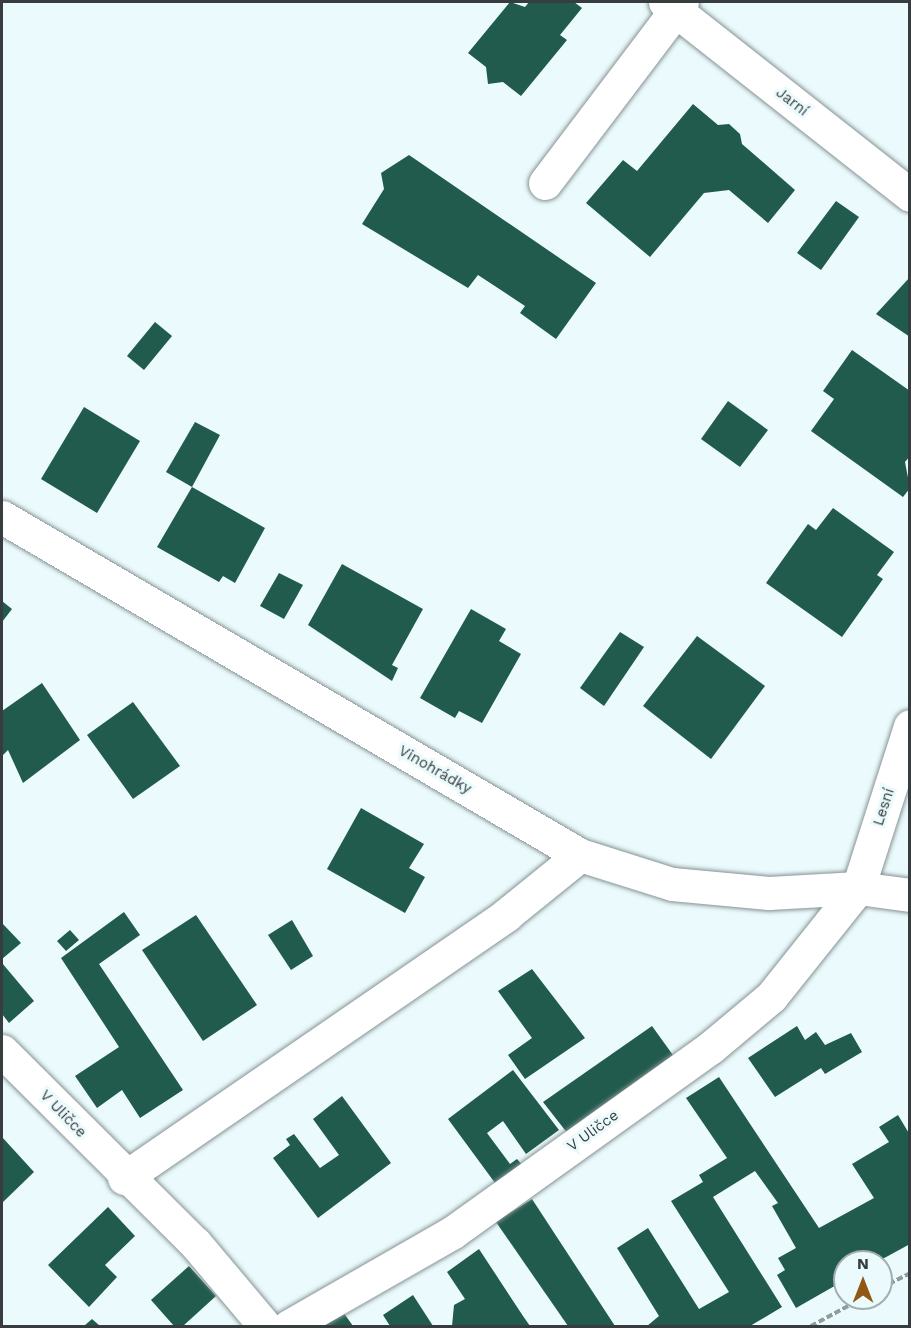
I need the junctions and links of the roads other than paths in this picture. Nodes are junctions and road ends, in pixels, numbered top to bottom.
1 (674, 4) edge
2 (545, 183) dead end
3 (909, 195) edge
4 (2, 517) edge
5 (909, 726) edge
6 (580, 855) junction
7 (858, 888) junction
8 (909, 895) edge
9 (2, 1051) edge
10 (124, 1178) junction
11 (265, 1326) edge
12 (289, 1326) edge

1 - 2 street, Jarní
1 - 3 street, Jarní
4 - 6 street, Vinohrádky
5 - 7 street, Lesní
6 - 7 street, Vinohrádky
6 - 10 street
7 - 8 street, Vinohrádky
7 - 12 street, V Uličce
9 - 10 street, V Uličce
10 - 11 street, V Uličce

